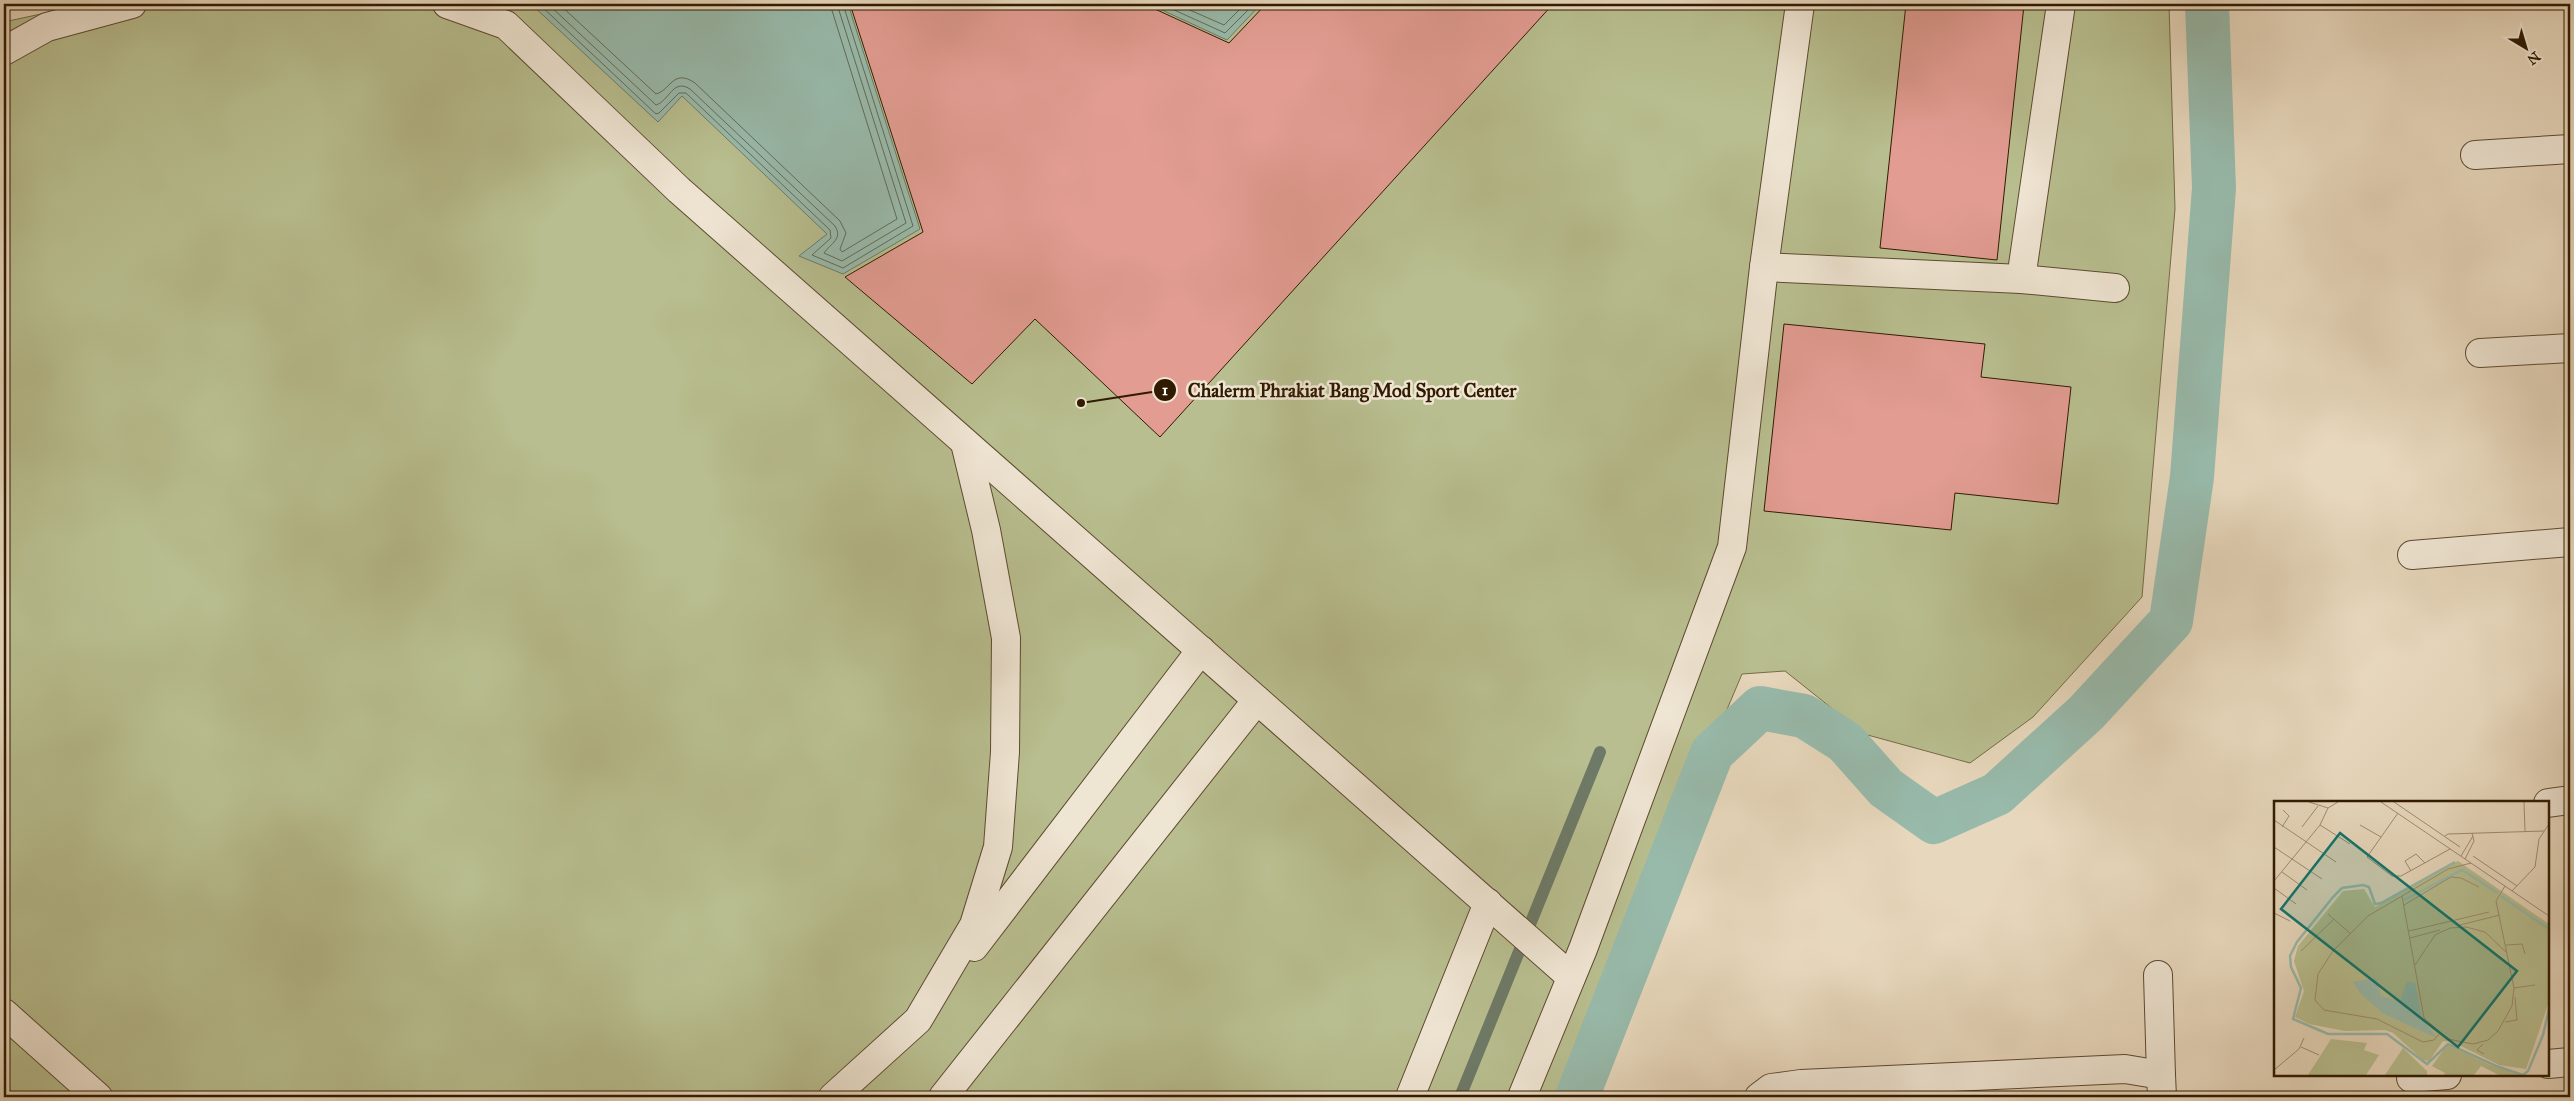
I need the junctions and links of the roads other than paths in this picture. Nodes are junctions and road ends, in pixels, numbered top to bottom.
1 (132, 4) edge
2 (447, 4) edge
3 (1800, 4) edge
4 (2061, 4) edge
5 (4, 52) edge
6 (2570, 149) edge
7 (2475, 155) dead end
8 (1764, 267) junction
9 (2021, 279) junction
10 (2115, 288) dead end
11 (2570, 348) edge
12 (2480, 353) dead end
13 (965, 443) junction
14 (2570, 542) edge
15 (2412, 555) dead end
16 (1201, 650) junction
17 (1257, 700) junction
18 (2570, 800) edge
19 (2549, 803) edge
20 (1488, 904) junction
21 (2158, 974) dead end
22 (1571, 977) junction
23 (4, 1012) edge
24 (918, 1020) junction
25 (2570, 1062) edge
26 (2549, 1064) edge
27 (2435, 1076) edge
28 (2411, 1078) dead end
29 (2162, 1086) edge
30 (98, 1097) edge
31 (833, 1097) edge
32 (858, 1097) edge
33 (944, 1097) edge
34 (1410, 1097) edge
35 (1522, 1097) edge
36 (1759, 1097) edge

1 - 5 street
2 - 13 street
3 - 8 street
4 - 9 street
6 - 7 street
8 - 9 street
8 - 22 street
9 - 10 street
11 - 12 street
13 - 16 street
13 - 24 street
14 - 15 street
16 - 17 street
16 - 24 street
17 - 20 street
17 - 33 street
18 - 19 street
20 - 22 street
20 - 34 street
21 - 29 street
22 - 35 street
23 - 30 street
24 - 31 street
24 - 32 street
25 - 26 street
27 - 28 street
29 - 36 street

